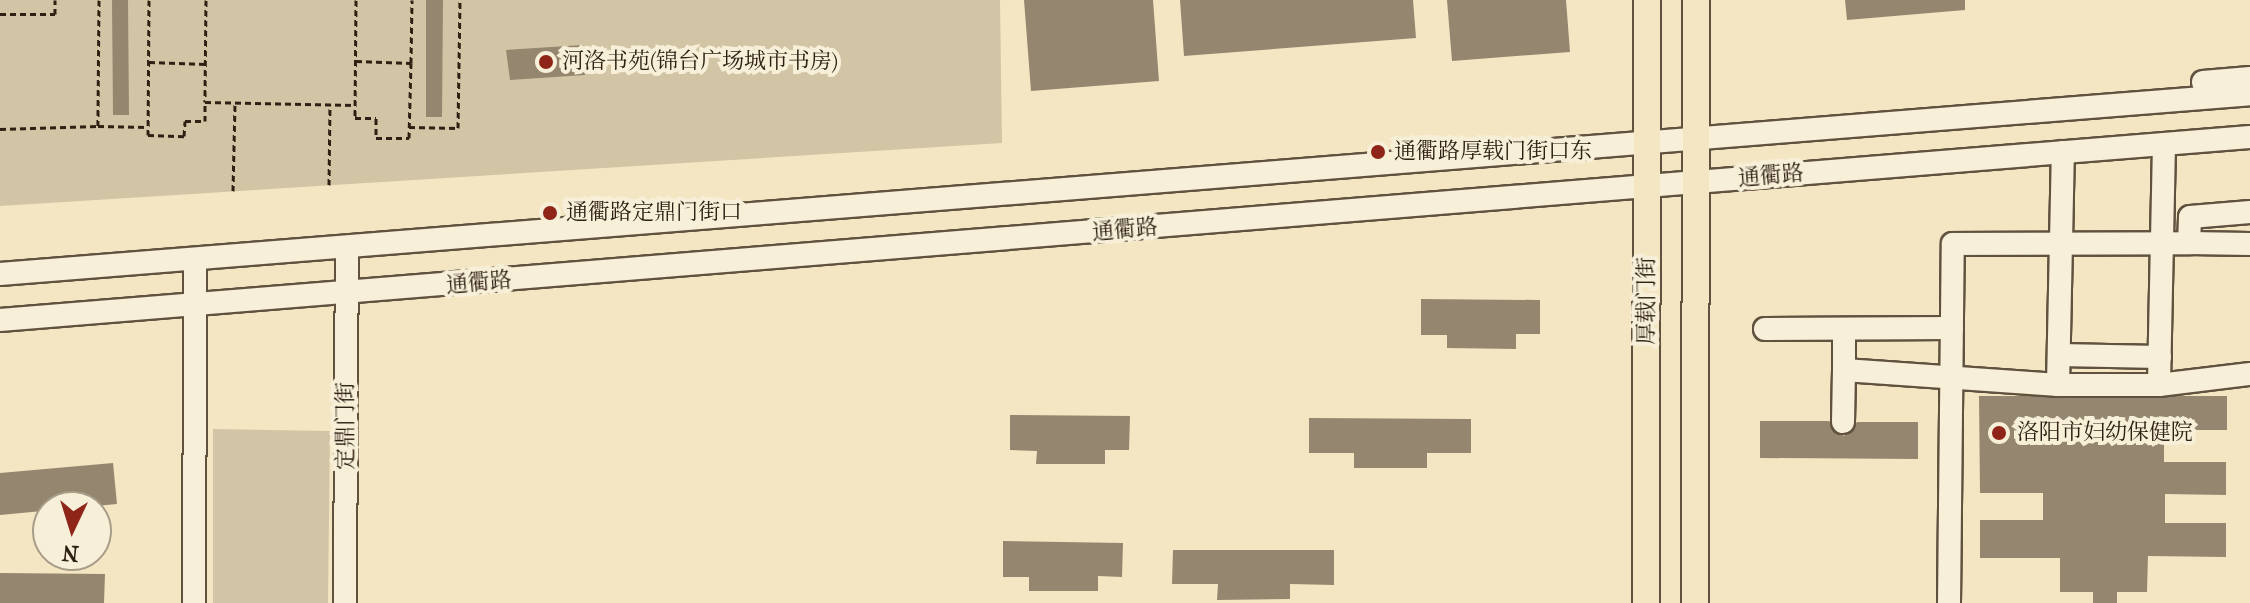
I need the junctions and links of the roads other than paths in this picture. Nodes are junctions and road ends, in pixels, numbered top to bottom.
1 (1647, 0) edge
2 (1696, 0) edge
3 (2250, 78) edge
4 (2250, 94) edge
5 (1695, 136) junction
6 (2250, 137) edge
7 (1646, 140) junction
8 (2164, 144) junction
9 (2063, 152) junction
10 (1695, 182) junction
11 (1647, 187) junction
12 (2250, 212) edge
13 (2189, 243) junction
14 (2061, 244) junction
15 (2162, 244) junction
16 (2250, 244) edge
17 (347, 249) junction
18 (195, 260) junction
19 (0, 274) edge
20 (347, 294) junction
21 (195, 305) junction
22 (0, 320) edge
23 (1952, 328) junction
24 (1765, 329) dead end
25 (1844, 329) junction
26 (2059, 355) junction
27 (2160, 357) junction
28 (1844, 370) junction
29 (1952, 373) junction
30 (2250, 374) edge
31 (2058, 385) junction
32 (2159, 385) junction
33 (1843, 422) dead end
34 (194, 603) edge
35 (345, 603) edge
36 (1646, 603) edge
37 (1695, 603) edge
38 (1949, 603) edge

1 - 7 main road, 厚载门街
2 - 5 main road
3 - 5 street
4 - 5 street, 通衢路
5 - 7 street, 通衢路
5 - 10 main road
6 - 8 street, 通衢路
7 - 11 main road, 厚载门街
7 - 17 street, 通衢路
8 - 9 street, 通衢路
8 - 15 street
9 - 10 street, 通衢路
9 - 14 street
10 - 11 street, 通衢路
10 - 37 main road
11 - 20 street, 通衢路
11 - 36 main road, 厚载门街
12 - 13 street
13 - 15 street
13 - 16 street
14 - 15 street
14 - 23 street
14 - 26 street
15 - 27 street
17 - 18 street, 通衢路
17 - 20 street, 定鼎门街
18 - 19 street, 通衢路
18 - 21 street
20 - 21 street, 通衢路
20 - 35 street, 定鼎门街
21 - 22 street, 通衢路
21 - 34 street
23 - 25 street
23 - 29 street
24 - 25 street
25 - 28 street
26 - 27 street
26 - 31 street
27 - 32 street
28 - 29 street
28 - 33 street
29 - 31 street
29 - 38 street
30 - 32 street
31 - 32 street

